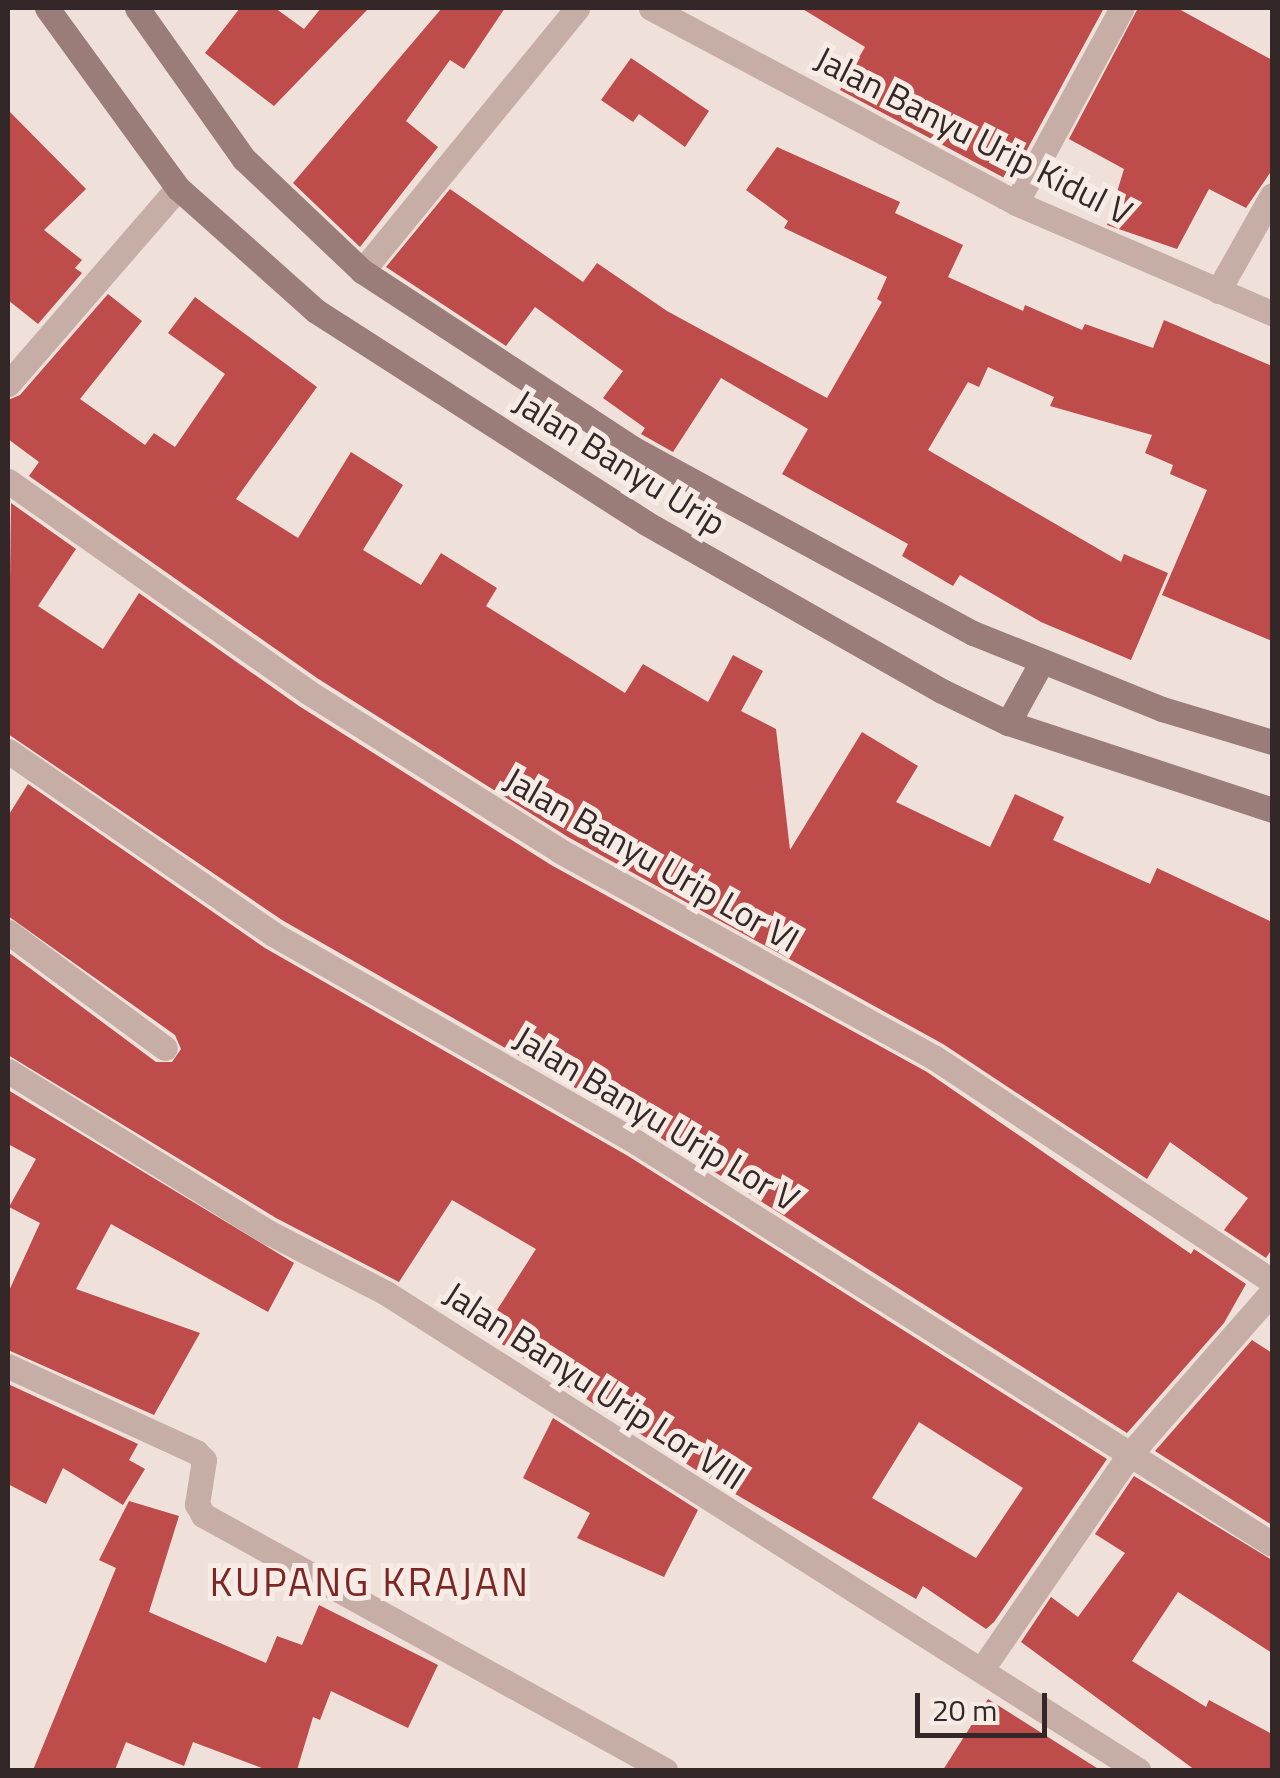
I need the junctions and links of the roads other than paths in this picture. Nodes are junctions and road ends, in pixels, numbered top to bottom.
1 (47, 8) edge
2 (137, 8) edge
3 (577, 8) edge
4 (651, 8) edge
5 (1122, 8) edge
6 (178, 188) junction
7 (1272, 195) edge
8 (1016, 203) junction
9 (362, 271) junction
10 (1218, 291) junction
11 (1272, 314) edge
12 (8, 384) edge
13 (8, 482) edge
14 (1041, 662) junction
15 (1008, 723) junction
16 (1272, 742) edge
17 (8, 751) edge
18 (1272, 810) edge
19 (8, 932) edge
20 (166, 1048) dead end
21 (8, 1071) edge
22 (1272, 1281) edge
23 (1272, 1292) edge
24 (8, 1366) edge
25 (1130, 1454) junction
26 (1272, 1544) edge
27 (982, 1669) junction
28 (665, 1770) edge
29 (1138, 1770) edge

1 - 6 main road, Jalan Banyu Urip
2 - 9 main road, Jalan Banyu Urip
3 - 9 street
4 - 8 street, Jalan Banyu Urip Kidul V
5 - 8 street
6 - 12 street
6 - 15 main road, Jalan Banyu Urip
7 - 10 street
8 - 10 street, Jalan Banyu Urip Kidul V
9 - 14 main road, Jalan Banyu Urip
10 - 11 street, Jalan Banyu Urip Kidul V
13 - 22 street, Jalan Banyu Urip Lor VI
14 - 15 main road
14 - 16 main road, Jalan Banyu Urip
15 - 18 main road, Jalan Banyu Urip
17 - 25 street, Jalan Banyu Urip Lor V
19 - 20 street
21 - 27 street, Jalan Banyu Urip Lor VIII
23 - 25 street
24 - 28 street
25 - 26 street, Jalan Banyu Urip Lor V
25 - 27 street
27 - 29 street, Jalan Banyu Urip Lor VIII

